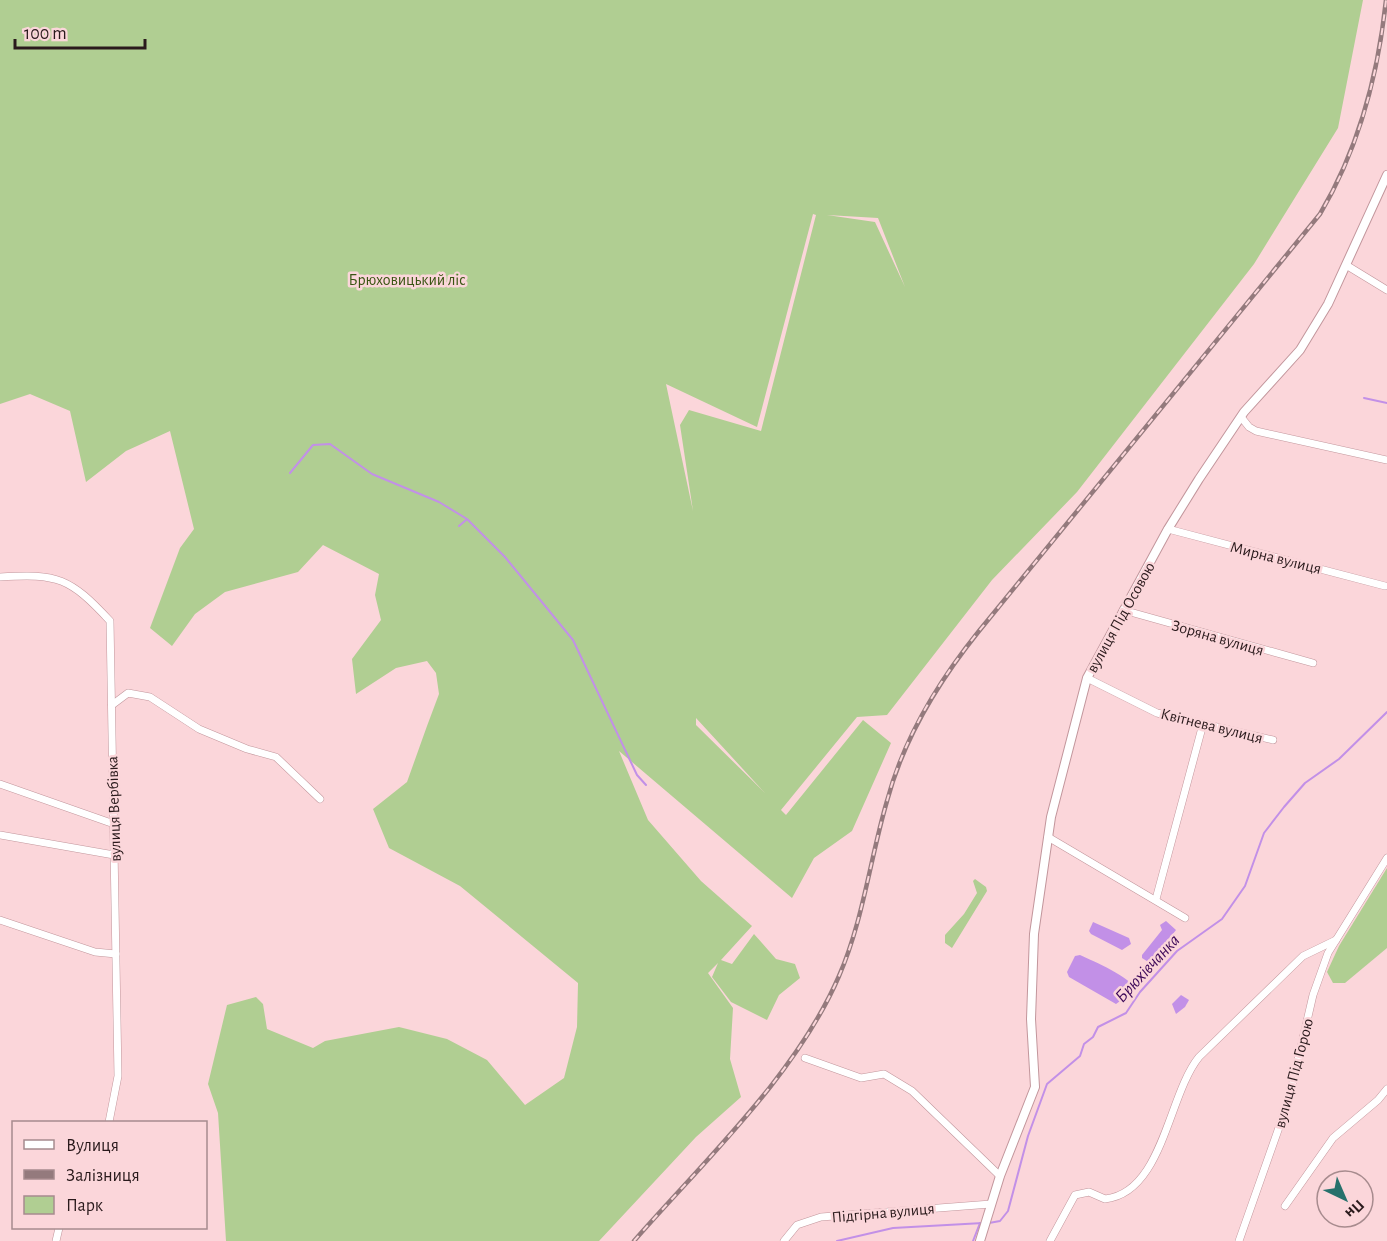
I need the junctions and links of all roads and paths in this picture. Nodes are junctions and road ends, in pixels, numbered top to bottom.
1 (1387, 175) edge
2 (1346, 265) junction
3 (1387, 290) edge
4 (1241, 417) junction
5 (1387, 460) edge
6 (1168, 529) junction
7 (0, 577) edge
8 (1384, 586) dead end
9 (1123, 610) junction
10 (1313, 663) dead end
11 (1086, 678) junction
12 (112, 705) junction
13 (1203, 724) junction
14 (1273, 740) dead end
15 (0, 784) edge
16 (320, 799) dead end
17 (114, 824) junction
18 (0, 835) edge
19 (1048, 837) junction
20 (114, 855) junction
21 (1387, 858) edge
22 (1156, 899) junction
23 (1185, 918) dead end
24 (0, 920) edge
25 (1336, 940) junction
26 (116, 954) junction
27 (805, 1058) dead end
28 (1387, 1089) edge
29 (109, 1121) edge
30 (1000, 1176) junction
31 (991, 1204) junction
32 (1285, 1206) dead end
33 (784, 1241) edge
34 (980, 1241) edge
35 (1050, 1241) edge
36 (1239, 1241) edge

1 - 2 street, вулиця Під Осовою
2 - 3 street
2 - 4 street, вулиця Під Осовою
4 - 5 street
4 - 6 street, вулиця Під Осовою
6 - 8 street, Мирна вулиця
6 - 9 street, вулиця Під Осовою
7 - 12 street, вулиця Вербівка
9 - 10 street, Зоряна вулиця
9 - 11 street, вулиця Під Осовою
11 - 13 street, Квітнева вулиця
11 - 19 street, вулиця Під Осовою
12 - 16 street
12 - 17 street, вулиця Вербівка
13 - 14 street, Квітнева вулиця
13 - 22 street
15 - 17 street
17 - 20 street, вулиця Вербівка
18 - 20 street
19 - 22 street
19 - 30 street, вулиця Під Осовою
20 - 26 street, вулиця Вербівка
21 - 25 street, вулиця Під Горою
22 - 23 street
24 - 26 street
25 - 35 street
25 - 36 street, вулиця Під Горою
26 - 29 street, вулиця Вербівка
27 - 30 street
28 - 32 street
30 - 31 street, вулиця Під Осовою
31 - 33 street, Підгірна вулиця
31 - 34 street, вулиця Під Осовою

